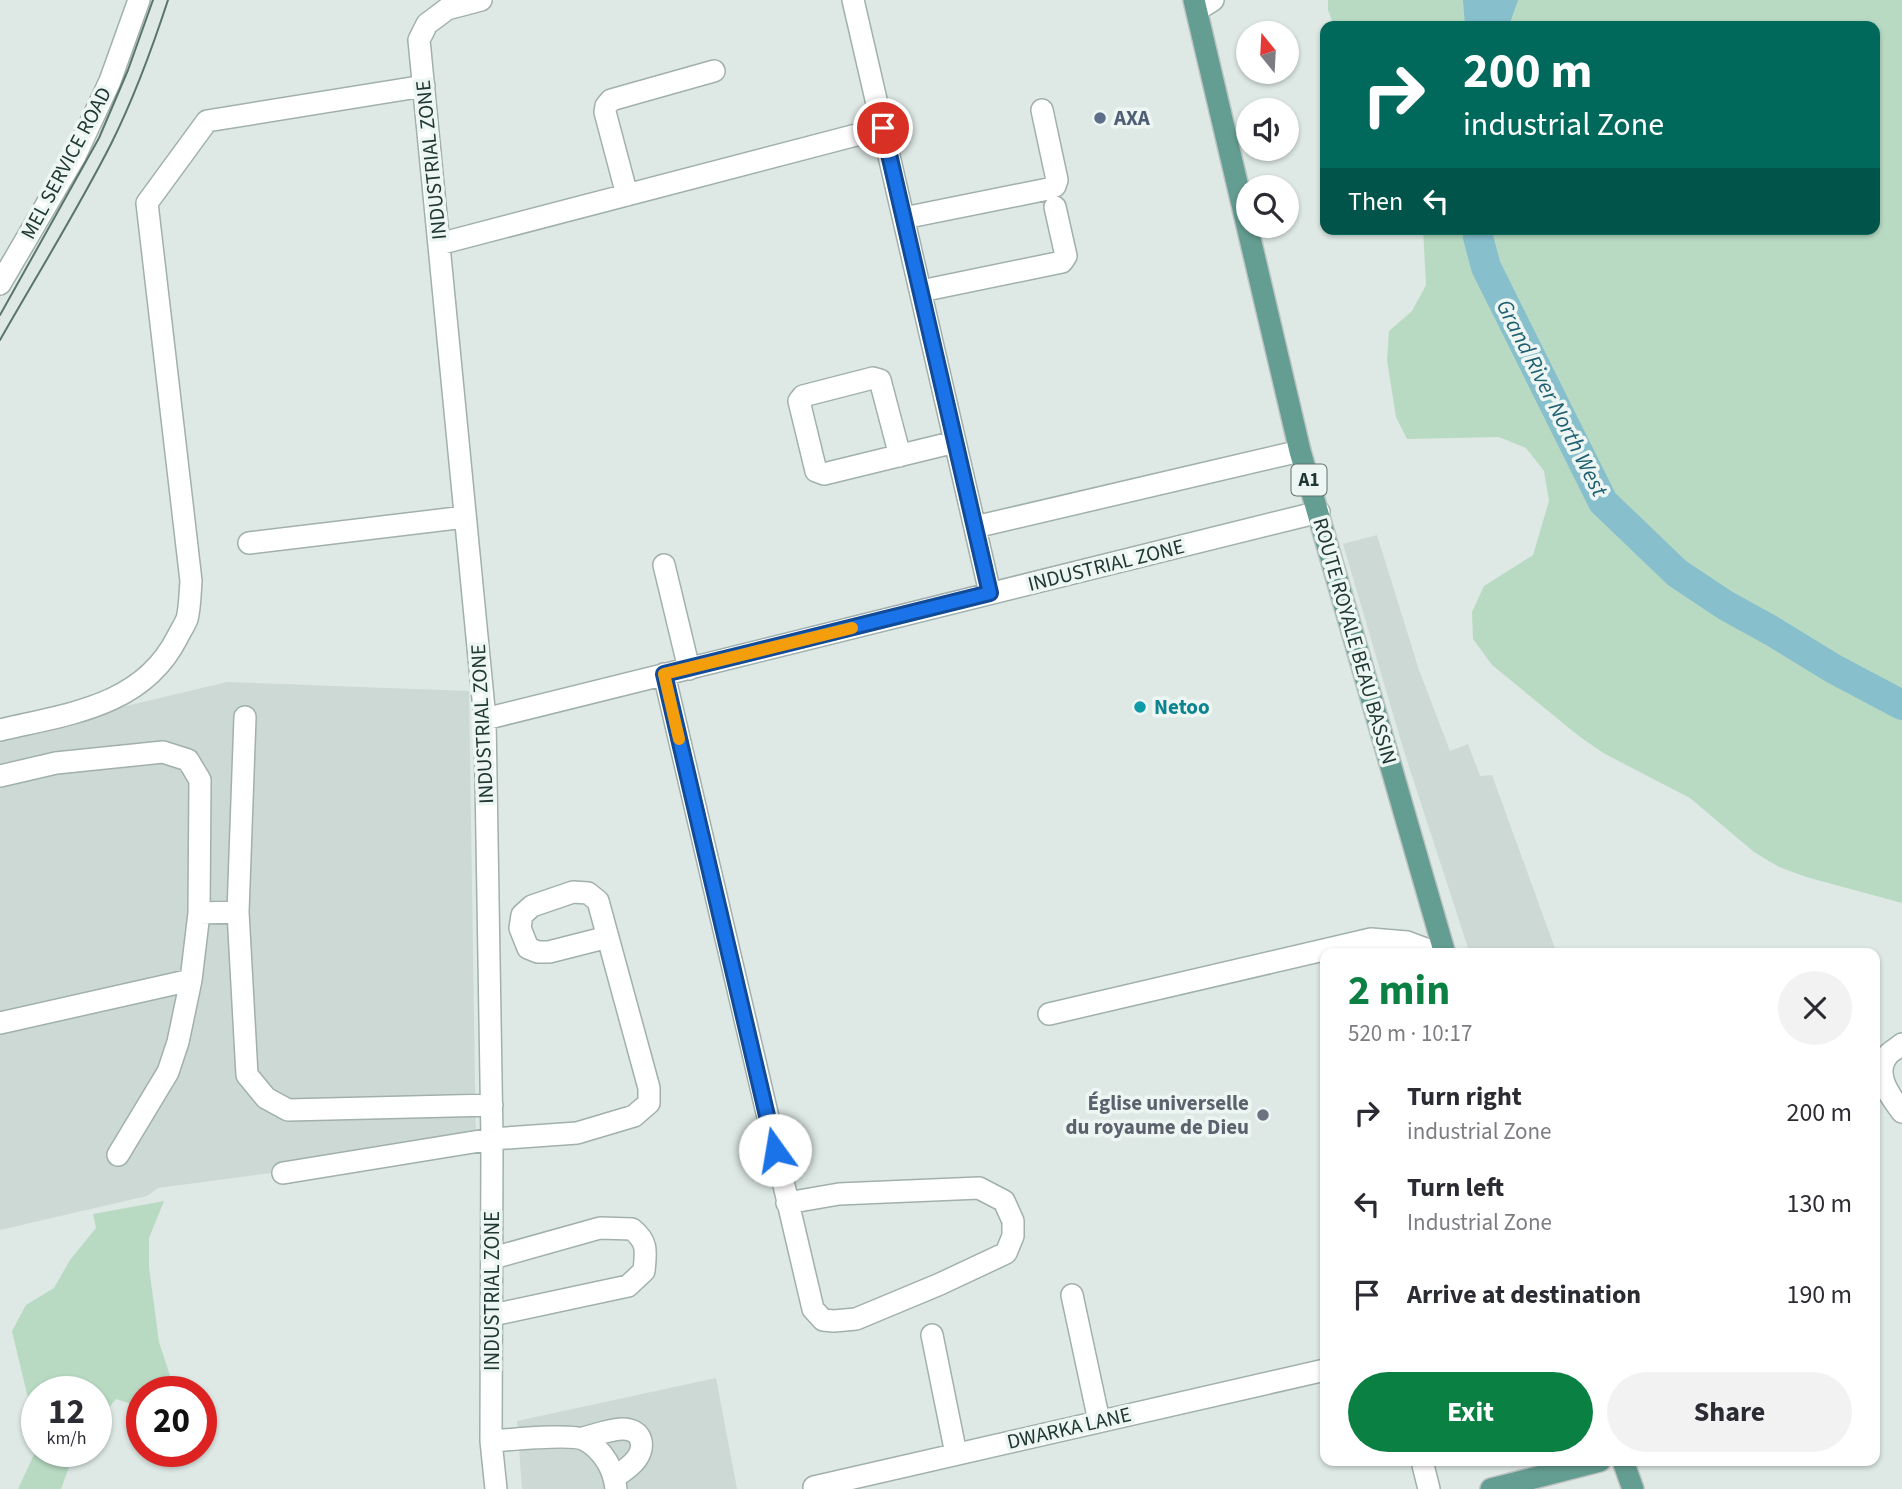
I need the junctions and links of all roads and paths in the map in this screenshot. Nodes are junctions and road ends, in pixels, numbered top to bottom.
1 (139, 0) edge
2 (481, 0) edge
3 (853, 0) edge
4 (1201, 3) edge
5 (714, 71) dead end
6 (424, 86) junction
7 (1042, 110) dead end
8 (883, 128) junction
9 (627, 195) junction
10 (1055, 207) dead end
11 (904, 218) junction
12 (439, 244) junction
13 (0, 284) edge
14 (922, 291) junction
15 (955, 442) junction
16 (1300, 451) junction
17 (900, 456) junction
18 (1319, 512) junction
19 (466, 517) junction
20 (975, 527) junction
21 (249, 543) dead end
22 (664, 565) dead end
23 (990, 593) junction
24 (689, 669) junction
25 (664, 674) junction
26 (245, 717) dead end
27 (485, 719) junction
28 (0, 730) edge
29 (0, 776) edge
30 (238, 912) junction
31 (199, 913) junction
32 (608, 937) dead end
33 (1332, 948) edge
34 (1424, 948) edge
35 (1440, 948) edge
36 (1320, 951) edge
37 (191, 980) junction
38 (1049, 1014) dead end
39 (0, 1023) edge
40 (1902, 1044) edge
41 (492, 1105) junction
42 (1902, 1112) edge
43 (492, 1139) junction
44 (118, 1155) dead end
45 (283, 1173) dead end
46 (787, 1203) junction
47 (493, 1258) junction
48 (1072, 1295) dead end
49 (493, 1315) junction
50 (932, 1335) dead end
51 (1320, 1371) edge
52 (1099, 1421) junction
53 (583, 1438) junction
54 (491, 1441) junction
55 (956, 1454) junction
56 (1423, 1466) edge
57 (1581, 1466) edge
58 (1625, 1466) edge
59 (615, 1483) edge
60 (849, 1484) edge
61 (814, 1487) dead end
62 (1497, 1488) edge
63 (496, 1489) edge
64 (1429, 1489) edge
65 (1633, 1489) edge

1 - 13 street, MEL SERVICE ROAD
2 - 6 street, INDUSTRIAL ZONE
3 - 8 street
4 - 16 main road, ROUTE ROYALE BEAU BASSIN / A1
5 - 9 street
6 - 12 street, INDUSTRIAL ZONE
6 - 28 street
7 - 11 street
8 - 9 street
8 - 11 street
9 - 12 street
10 - 14 street
11 - 14 street
12 - 19 street, INDUSTRIAL ZONE
14 - 15 street
15 - 17 street
15 - 20 street
16 - 18 main road, ROUTE ROYALE BEAU BASSIN / A1
16 - 20 street
17 - 17 street
18 - 23 street, INDUSTRIAL ZONE
18 - 35 main road, ROUTE ROYALE BEAU BASSIN / A1
19 - 21 street
19 - 27 street, INDUSTRIAL ZONE
20 - 23 street
22 - 24 street
23 - 24 street, INDUSTRIAL ZONE
24 - 25 street, INDUSTRIAL ZONE
25 - 27 street, INDUSTRIAL ZONE
25 - 46 street
26 - 30 street
27 - 41 street, INDUSTRIAL ZONE
29 - 31 street
30 - 31 street
30 - 41 street
31 - 37 street
32 - 43 street
33 - 34 street
36 - 38 street
37 - 39 street
37 - 44 street
40 - 42 street
41 - 43 street, INDUSTRIAL ZONE
43 - 45 street
43 - 47 street, INDUSTRIAL ZONE
46 - 46 street
47 - 49 street, INDUSTRIAL ZONE
47 - 49 street
48 - 52 street
49 - 54 street, INDUSTRIAL ZONE
50 - 55 street
51 - 52 street, DWARKA LANE
52 - 55 street, DWARKA LANE
53 - 54 street
53 - 59 street
53 - 59 street
54 - 63 street, INDUSTRIAL ZONE
55 - 60 street, DWARKA LANE
56 - 64 street
57 - 62 main road
58 - 65 main road
60 - 61 street, DWARKA LANE

